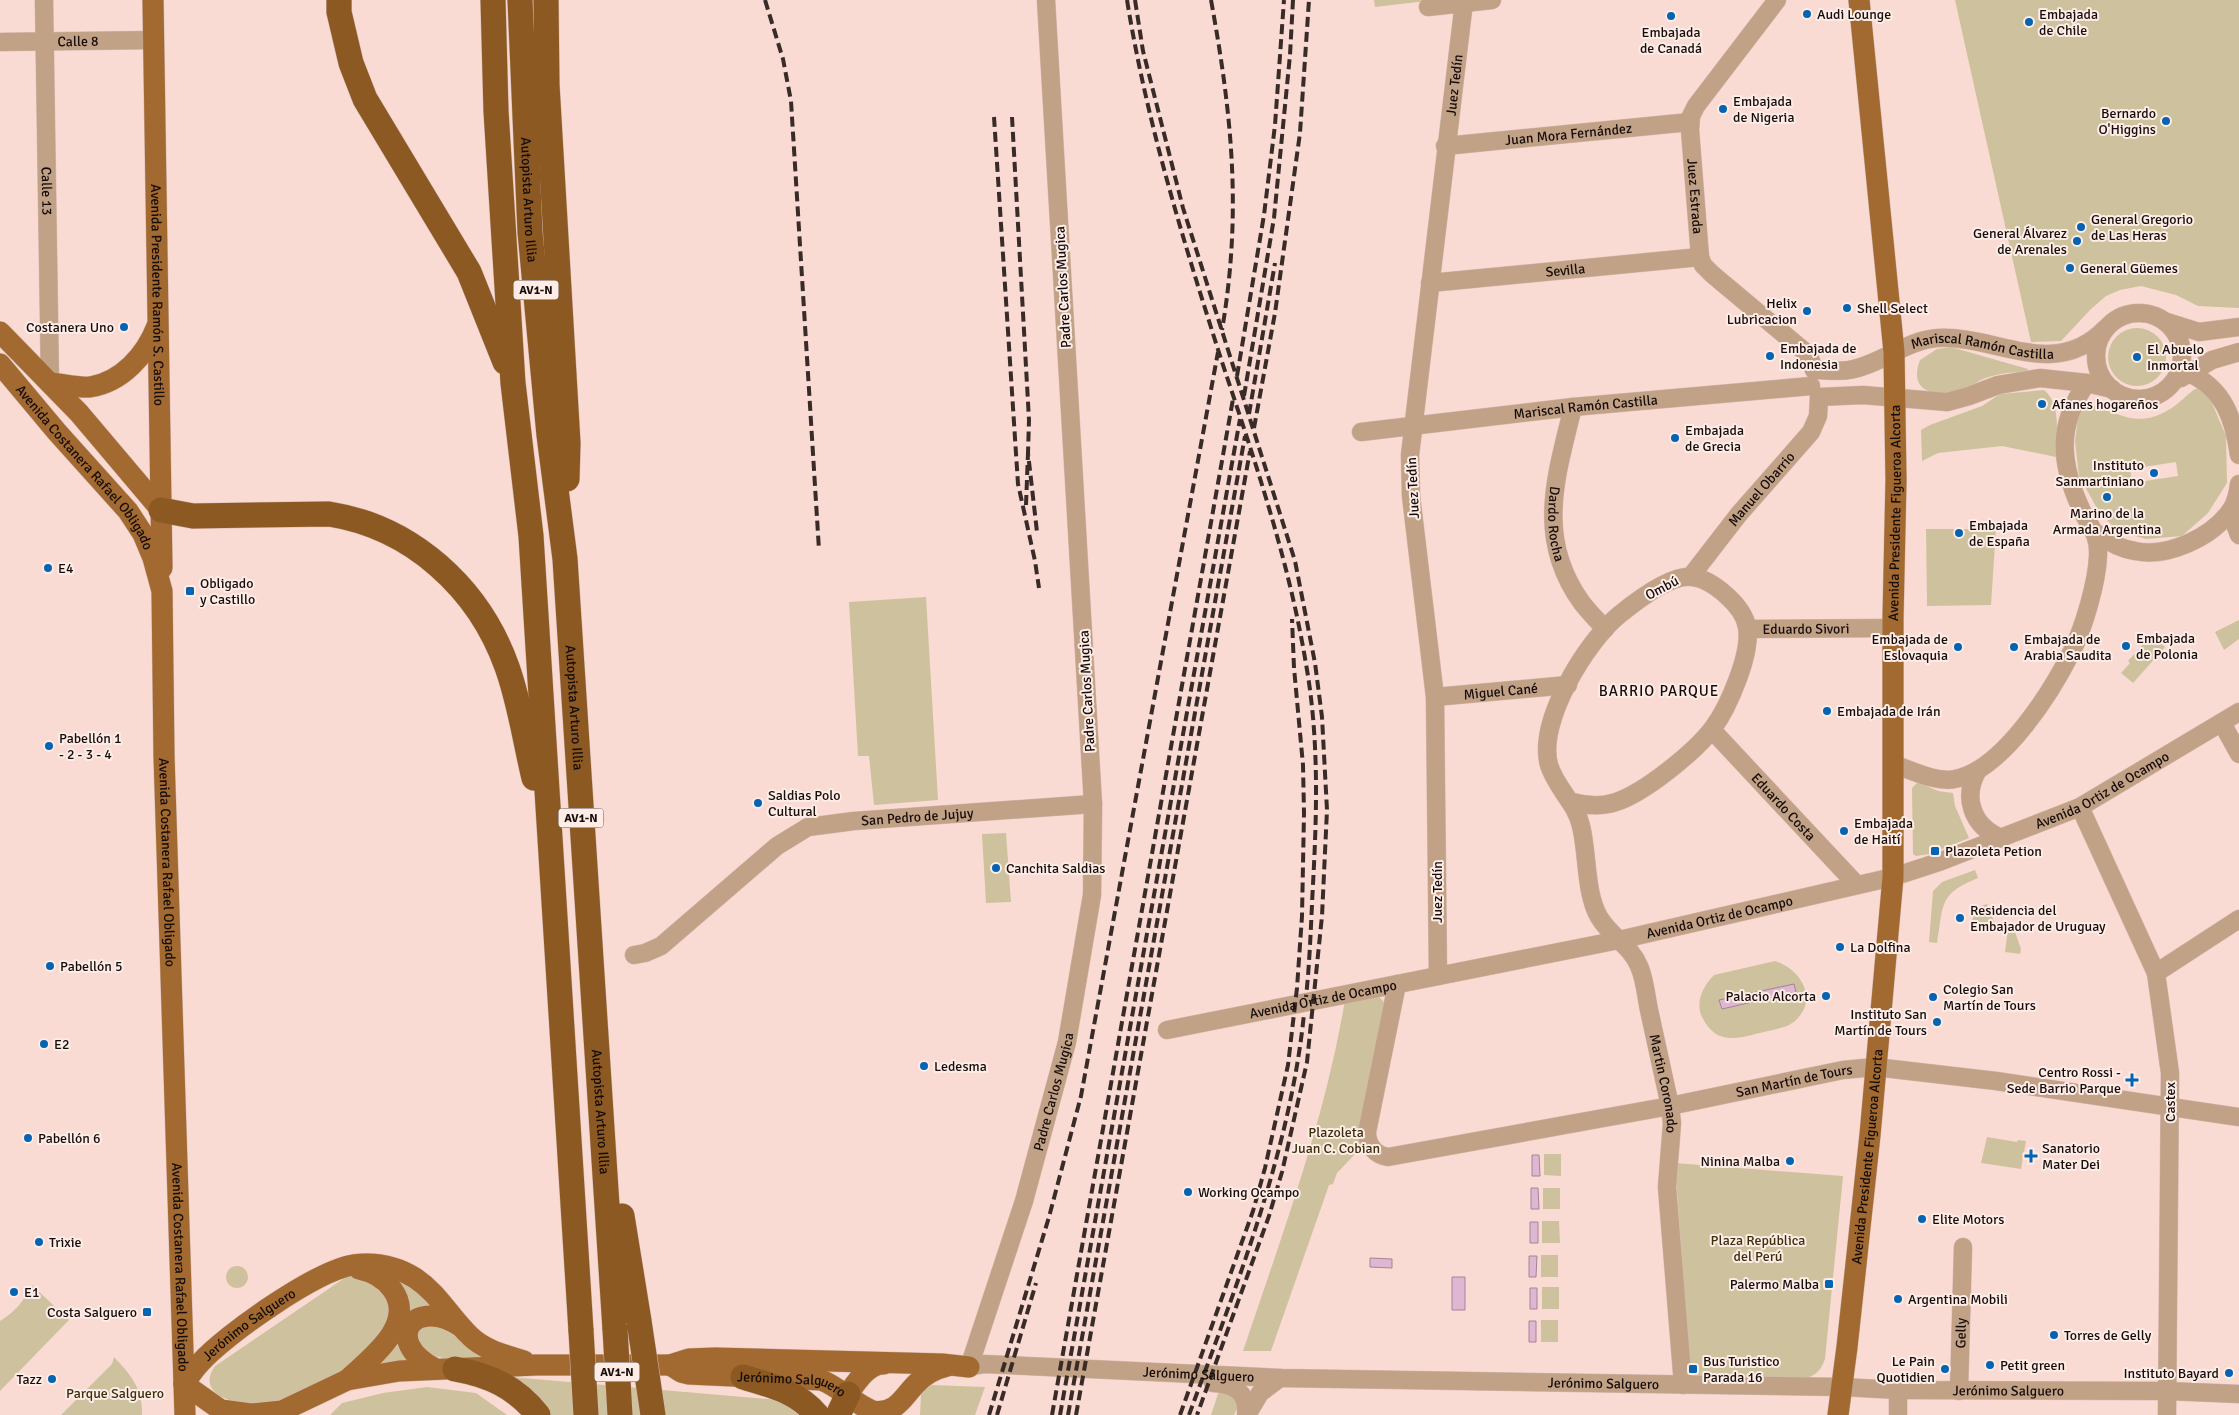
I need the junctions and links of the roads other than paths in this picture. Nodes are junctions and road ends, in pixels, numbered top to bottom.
1 (44, 0) edge
2 (154, 0) edge
3 (339, 0) edge
4 (493, 0) edge
5 (520, 0) edge
6 (546, 0) edge
7 (1046, 0) edge
8 (1492, 0) edge
9 (1778, 0) edge
10 (1859, 0) edge
11 (1464, 2) junction
12 (1428, 6) dead end
13 (154, 40) junction
14 (0, 42) edge
15 (45, 42) junction
16 (1690, 122) junction
17 (1445, 146) junction
18 (1700, 257) junction
19 (1430, 282) junction
20 (2164, 321) junction
21 (159, 323) junction
22 (2239, 327) edge
23 (2105, 329) junction
24 (0, 332) edge
25 (1894, 352) junction
26 (2239, 352) edge
27 (0, 364) edge
28 (2182, 378) junction
29 (50, 383) junction
30 (513, 383) junction
31 (2088, 383) junction
32 (1815, 384) junction
33 (2112, 389) junction
34 (1895, 396) junction
35 (1573, 407) junction
36 (1413, 426) junction
37 (1361, 432) dead end
38 (2239, 455) edge
39 (2239, 484) edge
40 (161, 510) junction
41 (2230, 510) junction
42 (2096, 533) junction
43 (2239, 535) edge
44 (565, 559) junction
45 (1692, 576) junction
46 (162, 591) junction
47 (1894, 628) junction
48 (1605, 629) junction
49 (1748, 629) junction
50 (1568, 685) junction
51 (1435, 698) junction
52 (2239, 712) edge
53 (2222, 723) junction
54 (1712, 730) junction
55 (2239, 754) edge
56 (1893, 764) junction
57 (1978, 770) junction
58 (1572, 802) junction
59 (1094, 804) junction
60 (2080, 807) junction
61 (548, 836) junction
62 (2001, 838) junction
63 (1893, 877) junction
64 (1856, 884) junction
65 (2239, 919) edge
66 (1619, 940) junction
67 (634, 955) dead end
68 (2156, 973) junction
69 (1438, 976) junction
70 (1397, 984) junction
71 (1167, 1030) dead end
72 (1876, 1067) junction
73 (598, 1076) junction
74 (1670, 1106) junction
75 (2171, 1106) junction
76 (2239, 1117) edge
77 (1963, 1247) dead end
78 (340, 1269) junction
79 (462, 1327) junction
80 (882, 1364) junction
81 (536, 1365) junction
82 (670, 1365) junction
83 (959, 1366) junction
84 (445, 1369) junction
85 (744, 1377) junction
86 (1280, 1378) junction
87 (346, 1380) junction
88 (184, 1384) junction
89 (1683, 1385) junction
90 (1842, 1387) junction
91 (1898, 1390) junction
92 (1959, 1391) junction
93 (2167, 1391) junction
94 (908, 1394) junction
95 (2239, 1394) edge
96 (843, 1405) edge
97 (185, 1415) edge
98 (538, 1415) edge
99 (586, 1415) edge
100 (620, 1415) edge
101 (654, 1415) edge
102 (817, 1415) edge
103 (1246, 1415) edge
104 (1838, 1415) edge
105 (1898, 1415) edge
106 (2167, 1415) edge

1 - 15 street, Calle 13
2 - 13 main road, Avenida Presidente Ramón S. Castillo
3 - 30 highway
4 - 30 highway, Autopista Arturo Illia / AV1-N
5 - 44 highway, Autopista Arturo Illia / AV1-N
6 - 44 highway
7 - 59 street, Padre Carlos Mugica
8 - 11 street
9 - 16 street
10 - 25 main road, Avenida Presidente Figueroa Alcorta
11 - 12 street
11 - 17 street, Juez Tedín
13 - 15 street, Calle 8
13 - 21 main road, Avenida Presidente Ramón S. Castillo
14 - 15 street, Calle 8
15 - 29 street, Calle 13
16 - 17 street, Juan Mora Fernández
16 - 18 street, Juez Estrada
17 - 19 street, Juez Tedín
18 - 19 street, Sevilla
18 - 32 street
19 - 36 street, Juez Tedín
20 - 22 street
20 - 23 street
20 - 28 street
21 - 29 main road
21 - 40 main road, Avenida Presidente Ramón S. Castillo
23 - 25 street, Mariscal Ramón Castilla
23 - 33 street
24 - 29 main road, Avenida Costanera Rafael Obligado
25 - 32 street, Mariscal Ramón Castilla
25 - 34 main road, Avenida Presidente Figueroa Alcorta
26 - 28 street
27 - 46 main road, Avenida Costanera Rafael Obligado
28 - 33 street
28 - 38 street
29 - 40 main road, Avenida Costanera Rafael Obligado
30 - 61 highway, Autopista Arturo Illia / AV1-N
31 - 33 street, Mariscal Ramón Castilla
31 - 34 street, Mariscal Ramón Castilla
31 - 42 street
32 - 34 street, Mariscal Ramón Castilla
32 - 35 street, Mariscal Ramón Castilla
32 - 45 street, Manuel Obarrio
34 - 47 main road, Avenida Presidente Figueroa Alcorta
35 - 36 street, Mariscal Ramón Castilla
35 - 48 street, Dardo Rocha
36 - 37 street, Mariscal Ramón Castilla
36 - 51 street, Juez Tedín
39 - 41 street
40 - 46 main road, Avenida Presidente Ramón S. Castillo
40 - 61 highway
41 - 42 street
41 - 43 street
42 - 57 street
44 - 73 highway, Autopista Arturo Illia / AV1-N
45 - 48 street, Ombú
45 - 49 street, Ombú
46 - 88 main road, Avenida Costanera Rafael Obligado
47 - 49 street, Eduardo Sivori
47 - 56 main road, Avenida Presidente Figueroa Alcorta
48 - 50 street, Ombú
49 - 54 street
50 - 51 street, Miguel Cané
50 - 58 street, Ombú
51 - 69 street, Juez Tedín
52 - 53 street, Avenida Ortiz de Ocampo
53 - 55 street
53 - 60 street, Avenida Ortiz de Ocampo
54 - 58 street
54 - 64 street, Eduardo Costa
56 - 57 street
56 - 63 main road, Avenida Presidente Figueroa Alcorta
57 - 62 street
58 - 66 street, Martin Coronado
59 - 67 street, San Pedro de Jujuy
59 - 83 street, Padre Carlos Mugica
60 - 62 street, Avenida Ortiz de Ocampo
60 - 68 street, Castex
61 - 99 highway, Autopista Arturo Illia / AV1-N, bridge
62 - 63 street, Avenida Ortiz de Ocampo
63 - 64 street, Avenida Ortiz de Ocampo
63 - 72 main road, Avenida Presidente Figueroa Alcorta
64 - 66 street, Avenida Ortiz de Ocampo
65 - 68 street
66 - 69 street, Avenida Ortiz de Ocampo
66 - 74 street, Martin Coronado
68 - 75 street, Castex
69 - 70 street, Avenida Ortiz de Ocampo
70 - 71 street, Avenida Ortiz de Ocampo
70 - 74 street, San Martín de Tours
72 - 74 street, San Martín de Tours
72 - 75 street, San Martín de Tours
72 - 90 main road, Avenida Presidente Figueroa Alcorta
73 - 100 highway, Autopista Arturo Illia / AV1-N, bridge
73 - 101 highway, bridge
74 - 89 street, Martin Coronado
75 - 76 street, San Martín de Tours
75 - 93 street, Castex
77 - 92 street, Gelly
78 - 79 main road, Jerónimo Salguero
78 - 87 main road
78 - 88 main road, Jerónimo Salguero
79 - 81 main road, Jerónimo Salguero
79 - 84 main road
80 - 82 main road, Jerónimo Salguero
80 - 83 main road, Jerónimo Salguero
80 - 94 main road
80 - 96 main road
81 - 82 main road, Jerónimo Salguero
81 - 84 main road, Jerónimo Salguero
82 - 85 main road, Jerónimo Salguero
83 - 86 street, Jerónimo Salguero
83 - 94 main road, Jerónimo Salguero
83 - 103 street, Jerónimo Salguero
84 - 87 main road, Jerónimo Salguero
84 - 98 highway
85 - 96 main road, Jerónimo Salguero
85 - 102 highway
86 - 89 street, Jerónimo Salguero
86 - 103 street
87 - 88 main road, Jerónimo Salguero
88 - 97 main road, Avenida Costanera Rafael Obligado
89 - 90 street, Jerónimo Salguero
90 - 91 street, Jerónimo Salguero
90 - 104 main road, Avenida Presidente Figueroa Alcorta
91 - 92 street, Jerónimo Salguero
91 - 105 street
92 - 93 street, Jerónimo Salguero
93 - 95 street, Jerónimo Salguero
93 - 106 street, Castex
94 - 96 main road, Jerónimo Salguero

